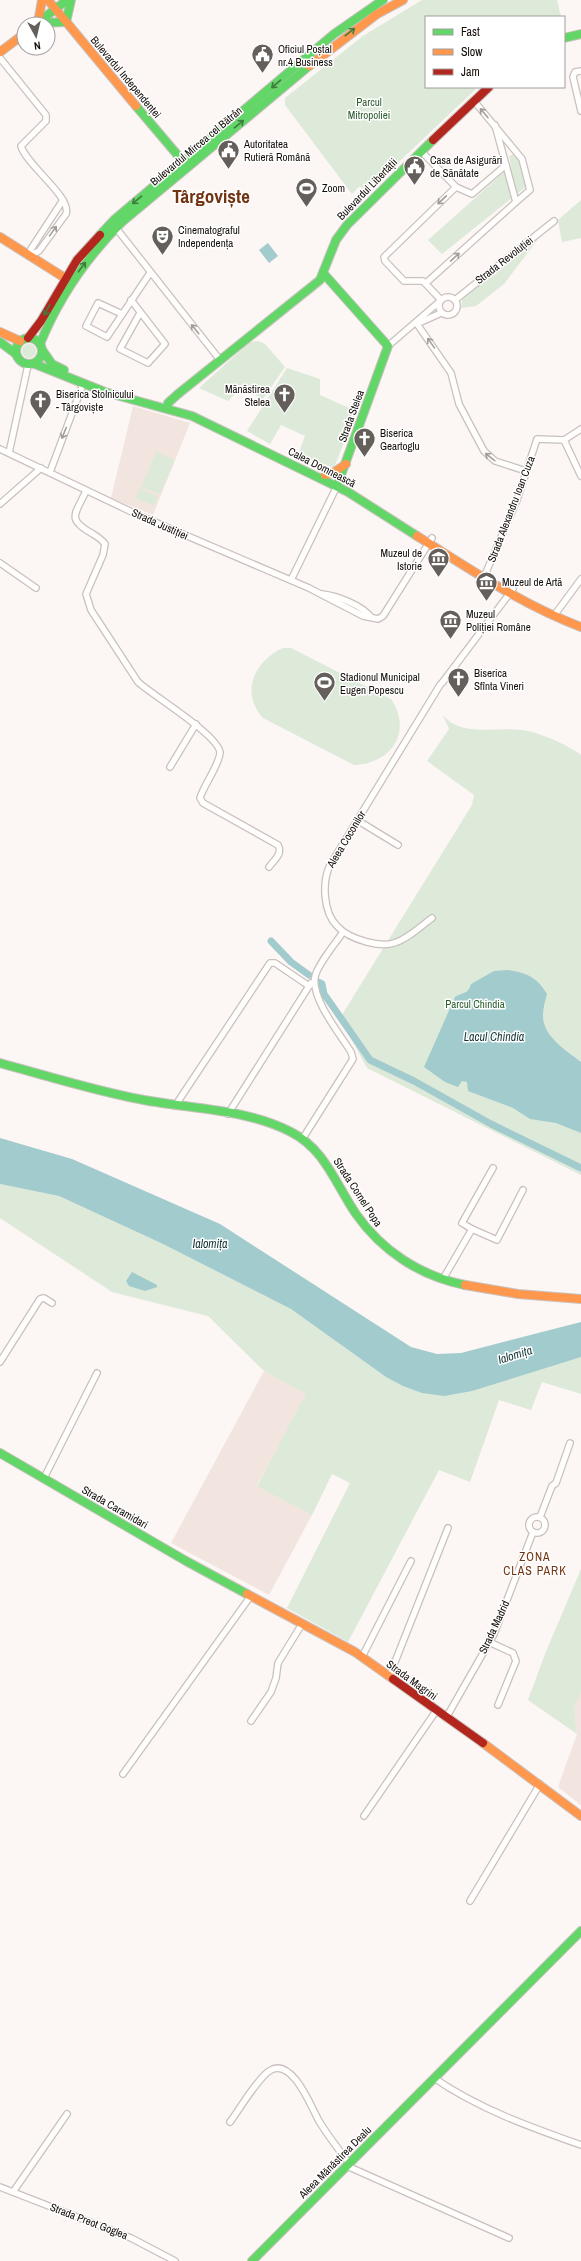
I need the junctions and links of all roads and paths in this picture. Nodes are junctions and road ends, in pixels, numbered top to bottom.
1 (42, 0) edge
2 (48, 0) edge
3 (67, 0) edge
4 (71, 0) edge
5 (383, 0) edge
6 (403, 0) edge
7 (55, 9) junction
8 (39, 16) edge
9 (46, 16) edge
10 (56, 22) edge
11 (66, 22) junction
12 (581, 34) edge
13 (565, 38) edge
14 (16, 40) edge
15 (0, 52) edge
16 (0, 58) edge
17 (581, 71) edge
18 (578, 87) edge
19 (489, 88) edge
20 (474, 101) junction
21 (581, 107) edge
22 (495, 125) junction
23 (421, 151) junction
24 (185, 164) junction
25 (506, 165) junction
26 (456, 187) junction
27 (516, 202) junction
28 (554, 221) dead end
29 (116, 228) junction
30 (0, 237) edge
31 (29, 256) junction
32 (150, 273) junction
33 (324, 274) junction
34 (64, 278) junction
35 (428, 282) junction
36 (131, 300) junction
37 (441, 300) junction
38 (454, 300) junction
39 (140, 313) junction
40 (441, 313) junction
41 (122, 314) junction
42 (415, 325) junction
43 (0, 332) edge
44 (24, 340) junction
45 (0, 342) edge
46 (388, 346) junction
47 (41, 348) junction
48 (16, 354) junction
49 (220, 360) junction
50 (32, 364) junction
51 (84, 384) junction
52 (167, 405) junction
53 (581, 429) edge
54 (564, 440) junction
55 (0, 449) edge
56 (9, 453) junction
57 (346, 464) junction
58 (41, 468) junction
59 (526, 471) junction
60 (50, 472) junction
61 (325, 474) junction
62 (581, 476) edge
63 (338, 484) junction
64 (86, 491) junction
65 (0, 504) edge
66 (430, 540) junction
67 (0, 563) edge
68 (485, 575) junction
69 (581, 579) edge
70 (291, 580) junction
71 (36, 588) dead end
72 (511, 591) junction
73 (556, 613) junction
74 (581, 622) edge
75 (581, 627) edge
76 (196, 724) junction
77 (170, 767) dead end
78 (357, 820) junction
79 (398, 845) dead end
80 (269, 867) dead end
81 (432, 918) dead end
82 (344, 932) junction
83 (315, 976) junction
84 (309, 986) junction
85 (0, 1063) edge
86 (175, 1106) junction
87 (228, 1114) junction
88 (303, 1138) junction
89 (493, 1168) dead end
90 (524, 1190) dead end
91 (472, 1229) junction
92 (443, 1280) junction
93 (581, 1299) edge
94 (52, 1303) dead end
95 (0, 1362) edge
96 (97, 1374) dead end
97 (570, 1443) dead end
98 (0, 1453) edge
99 (44, 1478) junction
100 (540, 1517) junction
101 (448, 1528) dead end
102 (533, 1532) junction
103 (411, 1561) dead end
104 (218, 1579) joint
105 (250, 1597) junction
106 (302, 1624) junction
107 (489, 1642) junction
108 (362, 1657) junction
109 (388, 1677) junction
110 (498, 1705) dead end
111 (436, 1711) junction
112 (446, 1718) junction
113 (251, 1721) dead end
114 (123, 1774) dead end
115 (540, 1784) junction
116 (364, 1816) dead end
117 (581, 1816) edge
118 (470, 1901) dead end
119 (581, 1931) edge
120 (434, 2078) junction
121 (68, 2114) dead end
122 (230, 2122) dead end
123 (581, 2145) edge
124 (348, 2165) junction
125 (0, 2187) edge
126 (13, 2192) junction
127 (509, 2238) dead end
128 (176, 2261) edge
129 (252, 2261) edge

1 - 8 main road
2 - 7 main road, Bulevardul Independenței
3 - 7 main road
4 - 11 main road
5 -> 24 main road, Bulevardul Mircea cel Bătrân
24 -> 6 main road, Bulevardul Mircea cel Bătrân
7 - 9 main road
7 - 11 main road, Bulevardul Independenței
10 - 11 main road
11 - 24 main road, Bulevardul Independenței
12 - 13 main road
14 - 15 main road
16 - 31 street
17 - 18 street
18 - 21 street
19 - 20 main road, Bulevardul Libertății
22 -> 20 street
20 - 23 main road, Bulevardul Libertății
22 - 25 street
22 - 27 street
23 - 26 street
23 - 33 main road, Bulevardul Libertății
24 - 29 main road, Bulevardul Mircea cel Bătrân
24 -> 34 main road, Bulevardul Mircea cel Bătrân
25 - 26 street
25 - 27 street
26 -> 35 street
35 -> 27 street
28 - 38 street, Strada Revoluției
29 - 32 street
47 -> 29 main road, Bulevardul Mircea cel Bătrân
30 - 31 main road
31 - 34 main road
32 - 36 street
49 -> 32 street
33 - 46 main road
33 - 49 main road, Bulevardul Libertății
34 -> 44 main road, Bulevardul Mircea cel Bătrân
35 - 37 street
36 - 39 street
36 - 41 street
37 - 38 street
37 - 40 street
37 - 42 street
38 - 40 street
39 - 39 street
40 - 42 street
41 - 41 street
42 - 46 street
59 -> 42 street
43 - 44 main road
44 - 47 main road
44 - 48 main road
45 - 48 main road
46 - 57 main road, Strada Stelea
47 - 50 main road
47 - 52 main road, Calea Domnească
48 - 50 main road
49 - 52 main road, Bulevardul Libertății
50 - 51 main road, Calea Domnească
50 - 56 street
51 - 52 main road, Calea Domnească
51 -> 60 street
52 - 61 main road, Calea Domnească
52 - 63 main road, Calea Domnească
53 - 54 street
54 - 59 street, Strada Alexandru Ioan Cuza
54 - 62 street
55 - 56 street, Strada Justiției
56 - 58 street, Strada Justiției
57 - 61 main road
57 - 63 main road, Strada Stelea
58 - 60 street, Strada Justiției
58 - 65 street
59 - 68 street, Strada Alexandru Ioan Cuza
60 - 64 street, Strada Justiției
61 - 63 main road, Calea Domnească
63 - 66 main road, Calea Domnească
63 - 70 street, Strada Stelea
64 - 70 street, Strada Justiției
64 - 76 street
66 - 68 main road, Calea Domnească
66 - 70 street, Strada Justiției
67 - 71 street
68 - 72 main road, Calea Domnească
69 - 73 street
72 - 73 main road, Calea Domnească
72 - 75 main road, Calea Domnească
72 - 78 street, Aleea Coconilor
73 - 74 main road, Calea Domnească
76 - 77 street
76 - 80 street
78 - 79 street
78 - 82 street, Aleea Coconilor
81 - 82 street, Aleea Coconilor
82 - 83 street
83 - 84 street
83 - 88 street
84 - 86 street
84 - 87 street
85 - 86 main road, Strada Cornel Popa
86 - 87 main road, Strada Cornel Popa
87 - 88 main road, Strada Cornel Popa
88 - 92 main road, Strada Cornel Popa
89 - 91 street
90 - 91 street
91 - 92 street
92 - 93 main road, Strada Cornel Popa
94 - 95 street
96 - 99 street
97 - 100 street
98 - 99 main road, Strada Caramidari
99 - 104 main road, Strada Caramidari
100 - 102 street
100 - 102 street
101 - 109 street
102 - 107 street, Strada Madrid
103 - 108 street
104 - 105 main road, Strada Magrini
105 - 106 main road, Strada Magrini
105 - 114 street
106 - 108 main road, Strada Magrini
106 - 113 street
107 - 110 street
107 - 112 street, Strada Madrid
108 - 109 main road, Strada Magrini
109 - 111 main road, Strada Magrini
111 - 112 main road, Strada Magrini
111 - 116 street
112 - 115 main road, Strada Magrini
115 - 117 main road, Strada Magrini
115 - 118 street
119 - 120 main road, Aleea Mănăstirea Dealu
120 - 123 street
120 - 124 main road, Aleea Mănăstirea Dealu
121 - 126 street
122 - 124 street
124 - 127 street
124 - 129 main road, Aleea Mănăstirea Dealu
125 - 126 street, Strada Preot Goglea
126 - 128 street, Strada Preot Goglea

